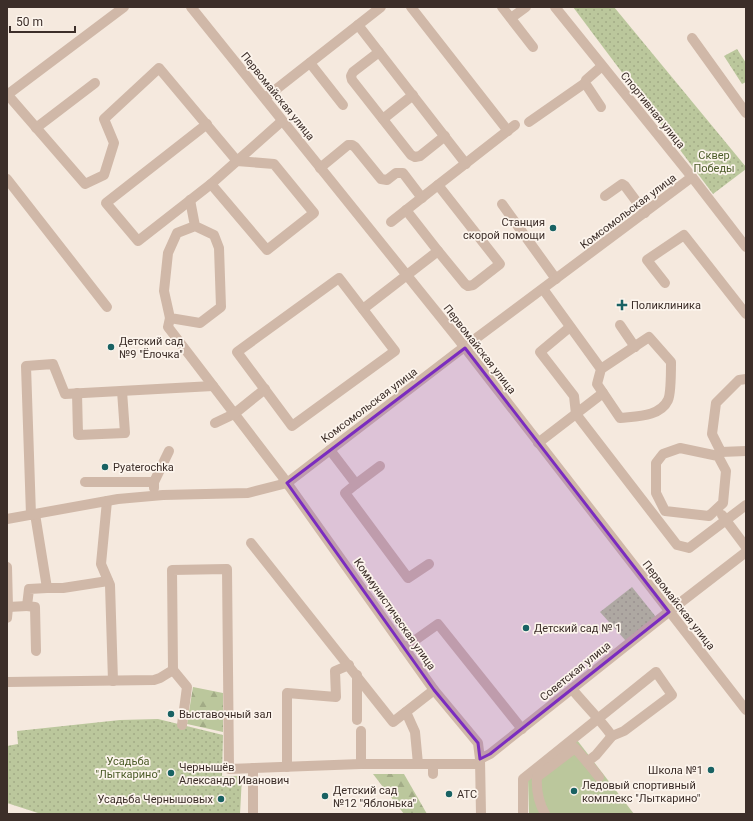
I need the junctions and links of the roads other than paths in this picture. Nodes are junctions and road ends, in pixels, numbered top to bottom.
1 (124, 7) edge
2 (191, 7) edge
3 (381, 7) edge
4 (411, 7) edge
5 (502, 7) edge
6 (526, 7) edge
7 (555, 7) edge
8 (111, 11) edge
9 (511, 18) junction
10 (358, 25) junction
11 (692, 38) dead end
12 (533, 47) dead end
13 (379, 52) junction
14 (310, 63) junction
15 (602, 66) junction
16 (95, 83) dead end
17 (585, 83) junction
18 (7, 94) edge
19 (413, 95) junction
20 (265, 98) junction
21 (343, 105) dead end
22 (601, 107) dead end
23 (746, 113) edge
24 (383, 119) junction
25 (282, 121) junction
26 (529, 122) dead end
27 (206, 124) junction
28 (36, 128) junction
29 (445, 136) junction
30 (237, 161) junction
31 (466, 164) junction
32 (320, 168) junction
33 (692, 177) junction
34 (7, 179) edge
35 (211, 184) junction
36 (438, 186) junction
37 (605, 196) dead end
38 (422, 198) junction
39 (190, 200) junction
40 (502, 204) dead end
41 (406, 210) junction
42 (645, 213) junction
43 (392, 222) dead end
44 (195, 226) junction
45 (746, 247) edge
46 (438, 251) junction
47 (407, 276) junction
48 (556, 279) junction
49 (665, 284) dead end
50 (543, 289) junction
51 (107, 307) dead end
52 (363, 309) junction
53 (746, 314) edge
54 (170, 318) junction
55 (620, 325) dead end
56 (570, 327) junction
57 (635, 346) junction
58 (465, 348) junction
59 (601, 369) junction
60 (746, 380) edge
61 (213, 386) junction
62 (265, 389) junction
63 (122, 391) junction
64 (77, 393) junction
65 (603, 393) junction
66 (234, 414) junction
67 (576, 414) junction
68 (215, 423) dead end
69 (538, 443) junction
70 (330, 450) junction
71 (169, 451) dead end
72 (746, 451) edge
73 (720, 454) junction
74 (380, 466) dead end
75 (85, 482) dead end
76 (154, 482) junction
77 (287, 483) junction
78 (356, 484) junction
79 (153, 496) junction
80 (107, 501) junction
81 (661, 504) junction
82 (746, 504) edge
83 (717, 508) junction
84 (652, 512) junction
85 (33, 514) junction
86 (7, 519) edge
87 (726, 520) junction
88 (251, 542) dead end
89 (746, 547) edge
90 (746, 552) edge
91 (429, 564) dead end
92 (7, 567) edge
93 (108, 581) junction
94 (47, 588) junction
95 (27, 606) junction
96 (8, 607) junction
97 (669, 612) junction
98 (7, 619) edge
99 (404, 648) junction
100 (36, 651) dead end
101 (348, 665) junction
102 (173, 670) junction
103 (357, 675) junction
104 (112, 681) junction
105 (7, 682) edge
106 (572, 689) junction
107 (434, 690) junction
108 (746, 710) edge
109 (406, 712) junction
110 (598, 717) junction
111 (357, 720) dead end
112 (182, 724) dead end
113 (522, 729) junction
114 (360, 731) dead end
115 (612, 736) junction
116 (480, 761) junction
117 (587, 762) junction
118 (361, 764) junction
119 (418, 764) junction
120 (287, 767) junction
121 (253, 768) junction
122 (599, 777) dead end
123 (253, 814) edge
124 (481, 814) edge
125 (523, 814) edge
126 (544, 814) edge

1 - 8 street
2 - 20 street, Первомайская улица
3 - 10 street
4 - 31 street
5 - 9 street
6 - 9 street
7 - 15 street, Спортивная улица
8 - 18 street
9 - 12 street
10 - 13 street
10 - 14 street
11 - 23 street
13 - 19 street
13 - 24 street
14 - 20 street
14 - 21 street
15 - 17 street
15 - 33 street, Спортивная улица
16 - 28 street
17 - 22 street
17 - 26 street
18 - 28 street
19 - 24 street
19 - 29 street
20 - 25 street, Первомайская улица
24 - 29 street
25 - 30 street
25 - 32 street, Первомайская улица
27 - 28 street
27 - 30 street
27 - 39 street
29 - 31 street
30 - 35 street
30 - 35 street
31 - 36 street
32 - 38 street
32 - 47 street, Первомайская улица
33 - 42 street, Комсомольская улица
33 - 45 street, Спортивная улица
34 - 51 street
35 - 39 street
36 - 38 street
36 - 46 street
37 - 42 street
38 - 41 street
39 - 44 street
40 - 48 street
41 - 43 street
41 - 46 street
42 - 48 street, Комсомольская улица
44 - 54 street, Коммунистическая улица
44 - 54 street
46 - 47 street
47 - 52 street
47 - 58 street, Первомайская улица
48 - 50 street, Комсомольская улица
49 - 53 street
50 - 56 street
50 - 58 street, Комсомольская улица
52 - 62 street
52 - 62 street
54 - 61 street, Коммунистическая улица
55 - 57 street
56 - 59 street
56 - 67 street
57 - 59 street
57 - 65 street
58 - 69 street, Первомайская улица
58 - 70 street, Комсомольская улица
59 - 65 street
60 - 73 street
61 - 63 street
61 - 66 street, Коммунистическая улица
62 - 66 street
63 - 64 street
63 - 64 street
64 - 85 street
65 - 67 street
66 - 68 street
66 - 77 street, Коммунистическая улица
67 - 69 street
67 - 84 street
69 - 97 street, Первомайская улица
70 - 77 street, Комсомольская улица
70 - 78 street
71 - 76 street
72 - 73 street
73 - 81 street
73 - 83 street
74 - 78 street
75 - 76 street
76 - 79 street
77 - 79 street, Комсомольская улица
77 - 99 street, Коммунистическая улица
78 - 91 street
79 - 80 street, Комсомольская улица
80 - 85 street, Комсомольская улица
80 - 93 street
81 - 83 street
81 - 84 street
82 - 87 street
83 - 87 street
84 - 87 street
85 - 86 street, Комсомольская улица
85 - 94 street
87 - 89 street
88 - 101 street
90 - 97 street, Советская улица
92 - 96 street
93 - 94 street
93 - 104 street
94 - 95 street
95 - 96 street
95 - 100 street
96 - 98 street
97 - 106 street, Советская улица
97 - 108 street, Первомайская улица
99 - 107 street, Коммунистическая улица
99 - 113 street
101 - 103 street
101 - 120 street
102 - 104 street
102 - 112 street
102 - 121 street
103 - 109 street
103 - 111 street
104 - 105 street
106 - 110 street
106 - 113 street, Советская улица
107 - 109 street
107 - 116 street, Коммунистическая улица
109 - 119 street
110 - 115 street
110 - 115 street
110 - 125 street
113 - 116 street, Советская улица
114 - 118 street
115 - 117 street
116 - 119 street
116 - 124 street
117 - 122 street
117 - 126 street
118 - 119 street
118 - 120 street
120 - 121 street
121 - 123 street

